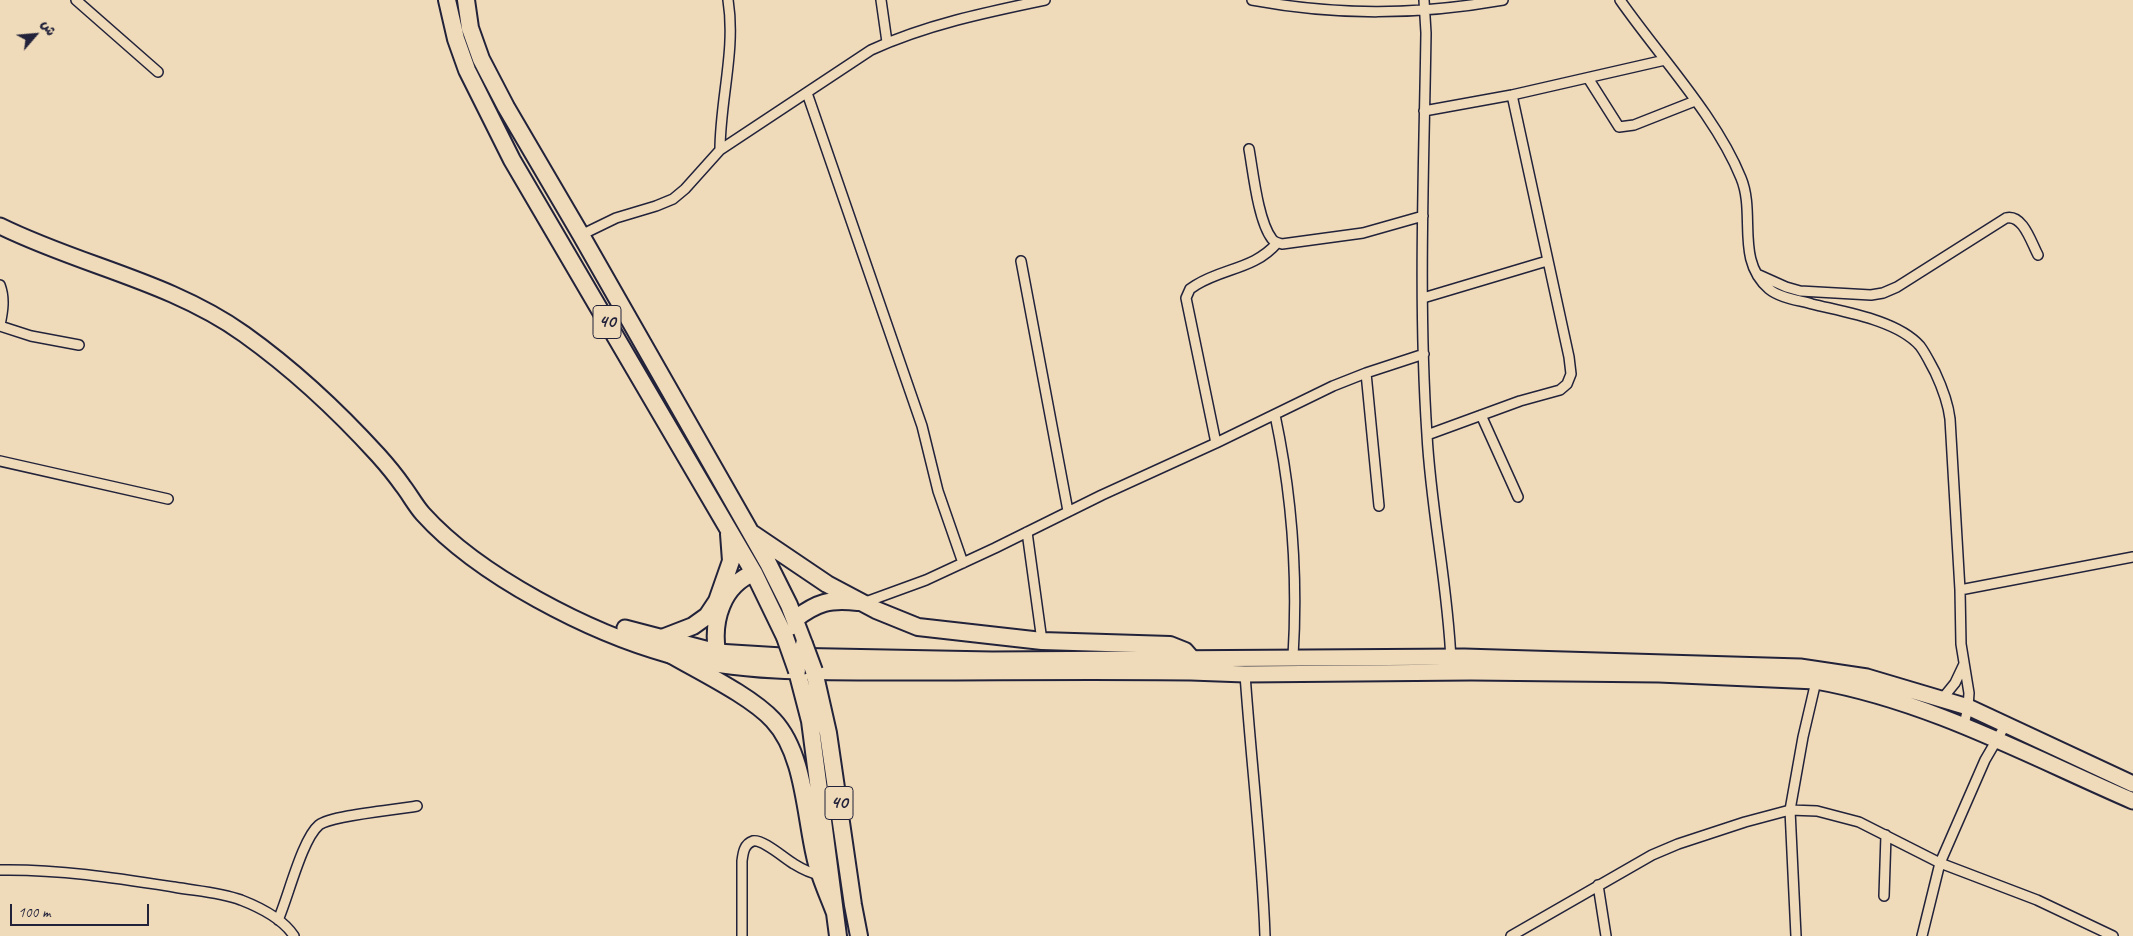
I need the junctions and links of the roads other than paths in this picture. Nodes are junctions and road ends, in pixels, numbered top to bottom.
1 (76, 0) edge
2 (447, 0) edge
3 (466, 0) edge
4 (728, 0) edge
5 (882, 0) edge
6 (1045, 0) edge
7 (1252, 0) edge
8 (1424, 0) edge
9 (1503, 0) edge
10 (1620, 0) edge
11 (1424, 11) junction
12 (887, 42) junction
13 (1665, 60) junction
14 (158, 72) dead end
15 (1588, 78) junction
16 (807, 93) junction
17 (1512, 95) junction
18 (1695, 101) junction
19 (1424, 111) junction
20 (1248, 149) dead end
21 (720, 150) junction
22 (531, 151) junction
23 (512, 160) junction
24 (1423, 216) junction
25 (0, 226) edge
26 (581, 235) junction
27 (1276, 243) junction
28 (2038, 255) dead end
29 (1021, 261) dead end
30 (1547, 261) junction
31 (1757, 274) junction
32 (0, 285) edge
33 (1423, 298) junction
34 (0, 325) edge
35 (79, 345) dead end
36 (1424, 354) junction
37 (1366, 373) junction
38 (1275, 415) junction
39 (1482, 415) junction
40 (1426, 435) junction
41 (1216, 443) junction
42 (0, 461) edge
43 (1518, 497) dead end
44 (168, 499) dead end
45 (1379, 506) dead end
46 (1068, 511) junction
47 (728, 529) junction
48 (750, 531) junction
49 (1027, 532) junction
50 (2133, 557) edge
51 (963, 563) junction
52 (754, 573) junction
53 (530, 590) junction
54 (1960, 590) junction
55 (863, 603) junction
56 (795, 619) junction
57 (662, 638) junction
58 (1042, 641) junction
59 (717, 652) junction
60 (670, 654) junction
61 (1293, 657) junction
62 (1451, 658) junction
63 (1964, 664) junction
64 (1192, 666) junction
65 (1245, 674) junction
66 (1452, 674) junction
67 (1817, 676) junction
68 (1942, 699) junction
69 (1968, 707) junction
70 (2006, 724) junction
71 (1964, 725) junction
72 (1998, 740) junction
73 (2133, 784) edge
74 (2133, 801) edge
75 (417, 806) dead end
76 (1790, 810) junction
77 (1886, 835) junction
78 (1940, 863) junction
79 (0, 870) edge
80 (820, 875) junction
81 (1598, 885) junction
82 (1884, 896) dead end
83 (835, 913) junction
84 (278, 920) junction
85 (294, 936) edge
86 (742, 936) edge
87 (838, 936) edge
88 (859, 936) edge
89 (1265, 936) edge
90 (1511, 936) edge
91 (1606, 936) edge
92 (1796, 936) edge
93 (1922, 936) edge
94 (2113, 936) edge

1 - 14 street
2 - 23 highway, 40
3 - 22 highway, 40
4 - 21 street
5 - 12 street
6 - 12 street
7 - 11 street
8 - 11 street
9 - 11 street
10 - 13 street
11 - 19 street
12 - 16 street
13 - 15 street
13 - 18 street
15 - 17 street
15 - 18 street
16 - 21 street
16 - 51 street
17 - 19 street
17 - 30 street
18 - 31 street
19 - 24 street
20 - 27 street
21 - 26 street
22 - 23 highway
22 - 26 highway, 40
23 - 47 highway, 40
24 - 27 street
24 - 33 street
25 - 53 main road
26 - 48 highway, 40
27 - 41 street
28 - 31 street
29 - 46 street
30 - 33 street
30 - 39 street
31 - 54 street
32 - 34 street
33 - 36 street
34 - 35 street
36 - 37 street
36 - 40 street
37 - 38 street
37 - 45 street
38 - 41 street
38 - 61 street
39 - 40 street
39 - 43 street
40 - 62 street
41 - 46 street
42 - 44 street
46 - 49 street
47 - 52 highway, 40
47 - 57 highway
48 - 55 highway
48 - 56 highway, 40
49 - 51 street
49 - 58 street
50 - 54 street
51 - 55 street
52 - 59 highway
52 - 83 highway, 40, bridge
53 - 57 main road
53 - 60 main road
54 - 63 street
55 - 56 highway
55 - 58 highway
56 - 88 highway, 40, bridge
57 - 59 main road
58 - 64 highway
59 - 64 main road
60 - 64 main road
60 - 80 highway
61 - 62 main road
61 - 64 main road
62 - 66 street
62 - 67 main road
63 - 68 street
63 - 69 street
64 - 65 main road
65 - 66 main road
65 - 89 street
66 - 67 main road
67 - 68 main road
67 - 71 main road
67 - 76 street
68 - 69 main road
69 - 70 main road
69 - 71 street
70 - 72 street
70 - 73 main road
71 - 72 main road
72 - 74 main road
72 - 78 street
75 - 84 street
76 - 77 street
76 - 81 street
76 - 92 street
77 - 78 street
77 - 82 street
78 - 93 street
78 - 94 street
79 - 84 street
80 - 83 highway
80 - 86 street
81 - 90 street
81 - 91 street
83 - 87 highway, 40
84 - 85 street

